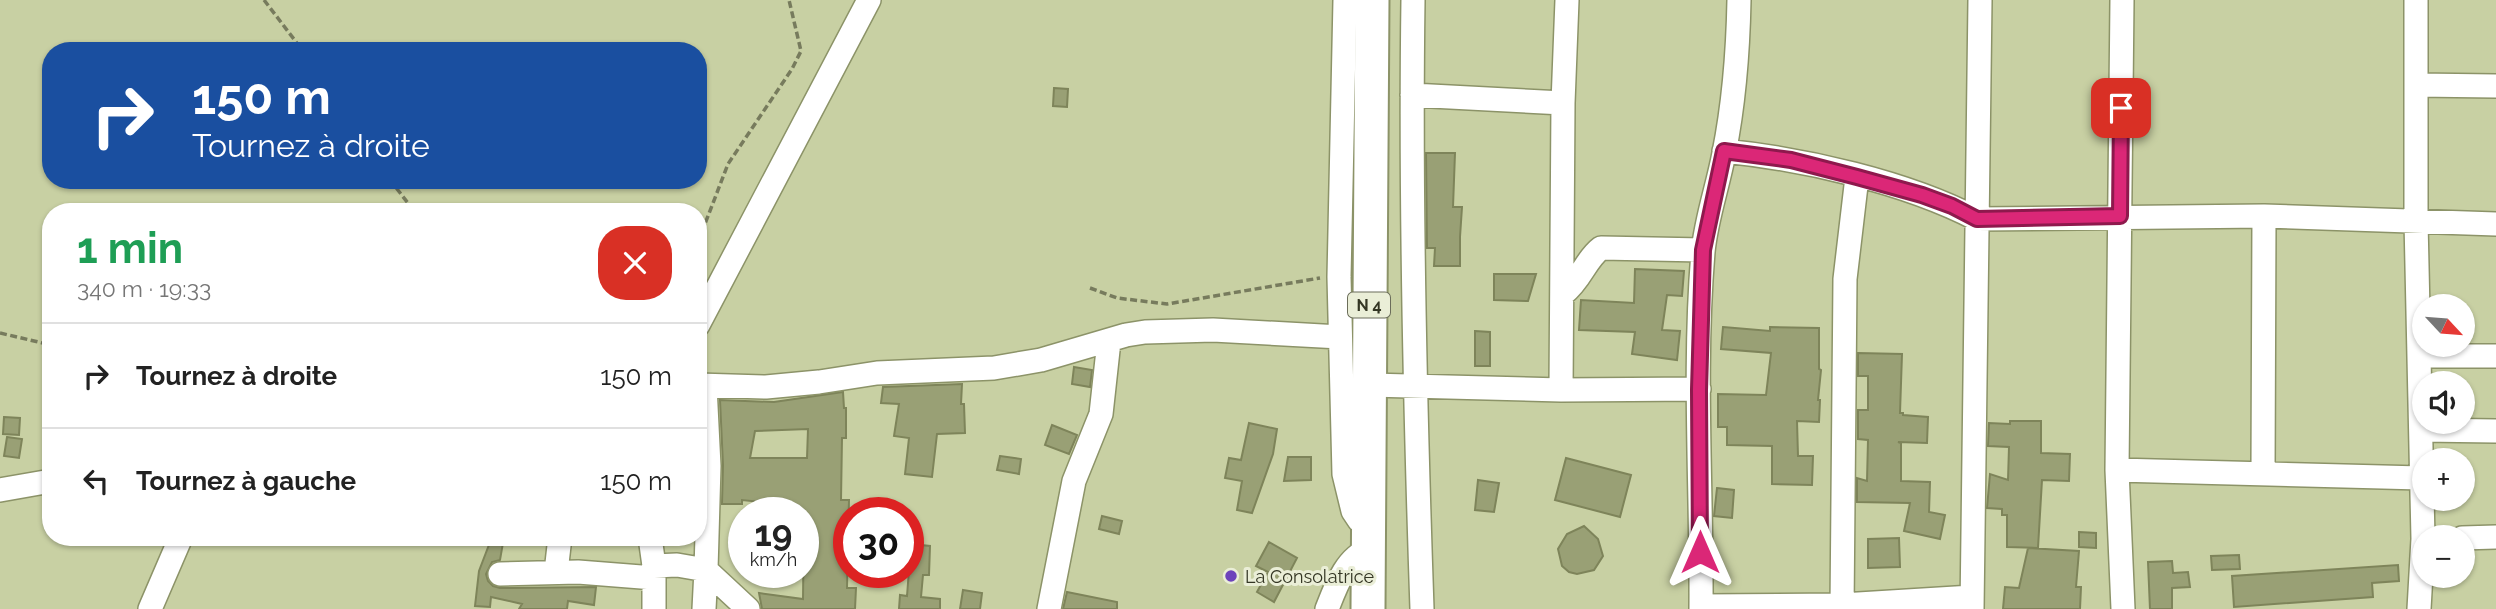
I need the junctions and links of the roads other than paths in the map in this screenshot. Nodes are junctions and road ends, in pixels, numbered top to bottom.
1 (869, 0) edge
2 (1345, 0) edge
3 (1372, 0) edge
4 (1413, 0) edge
5 (1567, 0) edge
6 (1739, 0) edge
7 (1980, 0) edge
8 (2122, 0) edge
9 (2416, 0) edge
10 (2417, 85) junction
11 (2496, 86) edge
12 (1412, 96) junction
13 (1563, 103) junction
14 (1724, 151) junction
15 (1857, 177) junction
16 (2120, 216) junction
17 (2264, 216) junction
18 (1977, 219) junction
19 (2416, 221) junction
20 (2496, 224) edge
21 (1703, 250) junction
22 (1563, 294) junction
23 (2418, 294) edge
24 (707, 308) edge
25 (1340, 337) junction
26 (1109, 341) junction
27 (2475, 356) edge
28 (2496, 356) edge
29 (707, 385) edge
30 (1370, 386) junction
31 (1415, 388) junction
32 (1561, 390) junction
33 (1699, 390) junction
34 (2475, 431) edge
35 (2496, 431) edge
36 (707, 443) edge
37 (2117, 470) junction
38 (2263, 474) junction
39 (2412, 478) edge
40 (42, 483) edge
41 (0, 490) edge
42 (707, 535) edge
43 (2496, 537) edge
44 (1370, 538) junction
45 (2475, 538) edge
46 (177, 546) edge
47 (559, 546) edge
48 (651, 546) edge
49 (707, 546) edge
50 (706, 570) junction
51 (556, 572) junction
52 (654, 572) junction
53 (500, 574) dead end
54 (2420, 588) edge
55 (1972, 603) edge
56 (1842, 607) edge
57 (1701, 608) edge
58 (150, 609) edge
59 (654, 609) edge
60 (704, 609) edge
61 (748, 609) edge
62 (1049, 609) edge
63 (1327, 609) edge
64 (1368, 609) edge
65 (1422, 609) edge
66 (2123, 609) edge
67 (2419, 609) edge

1 - 24 street
2 - 25 street
3 - 30 highway, N 4
4 - 12 street
5 - 13 street
6 - 14 street
7 - 18 street
8 - 16 street
9 - 10 street
10 - 11 street
10 - 19 street
12 - 13 street
12 - 31 street
13 - 22 street
14 - 15 street
14 - 21 street
15 - 18 street
15 - 56 street
16 - 17 street
16 - 18 street
16 - 37 street
17 - 19 street
17 - 38 street
18 - 55 street
19 - 20 street
19 - 23 street
21 - 22 street
21 - 33 street
22 - 32 street
25 - 26 street
25 - 44 street
26 - 29 street
26 - 62 street
27 - 28 street
30 - 31 street
30 - 44 highway, N 4
31 - 32 street
31 - 65 street
32 - 33 street
33 - 57 street
34 - 35 street
36 - 42 street
37 - 38 street
37 - 66 street
38 - 39 street
40 - 41 street
43 - 45 street
44 - 63 street
44 - 64 highway, N 4
46 - 58 street
47 - 51 street
48 - 52 street
49 - 50 street
50 - 52 street
50 - 60 street
50 - 61 street
51 - 52 street
51 - 53 street
52 - 59 street
54 - 67 street
55 - 56 street
56 - 57 street

